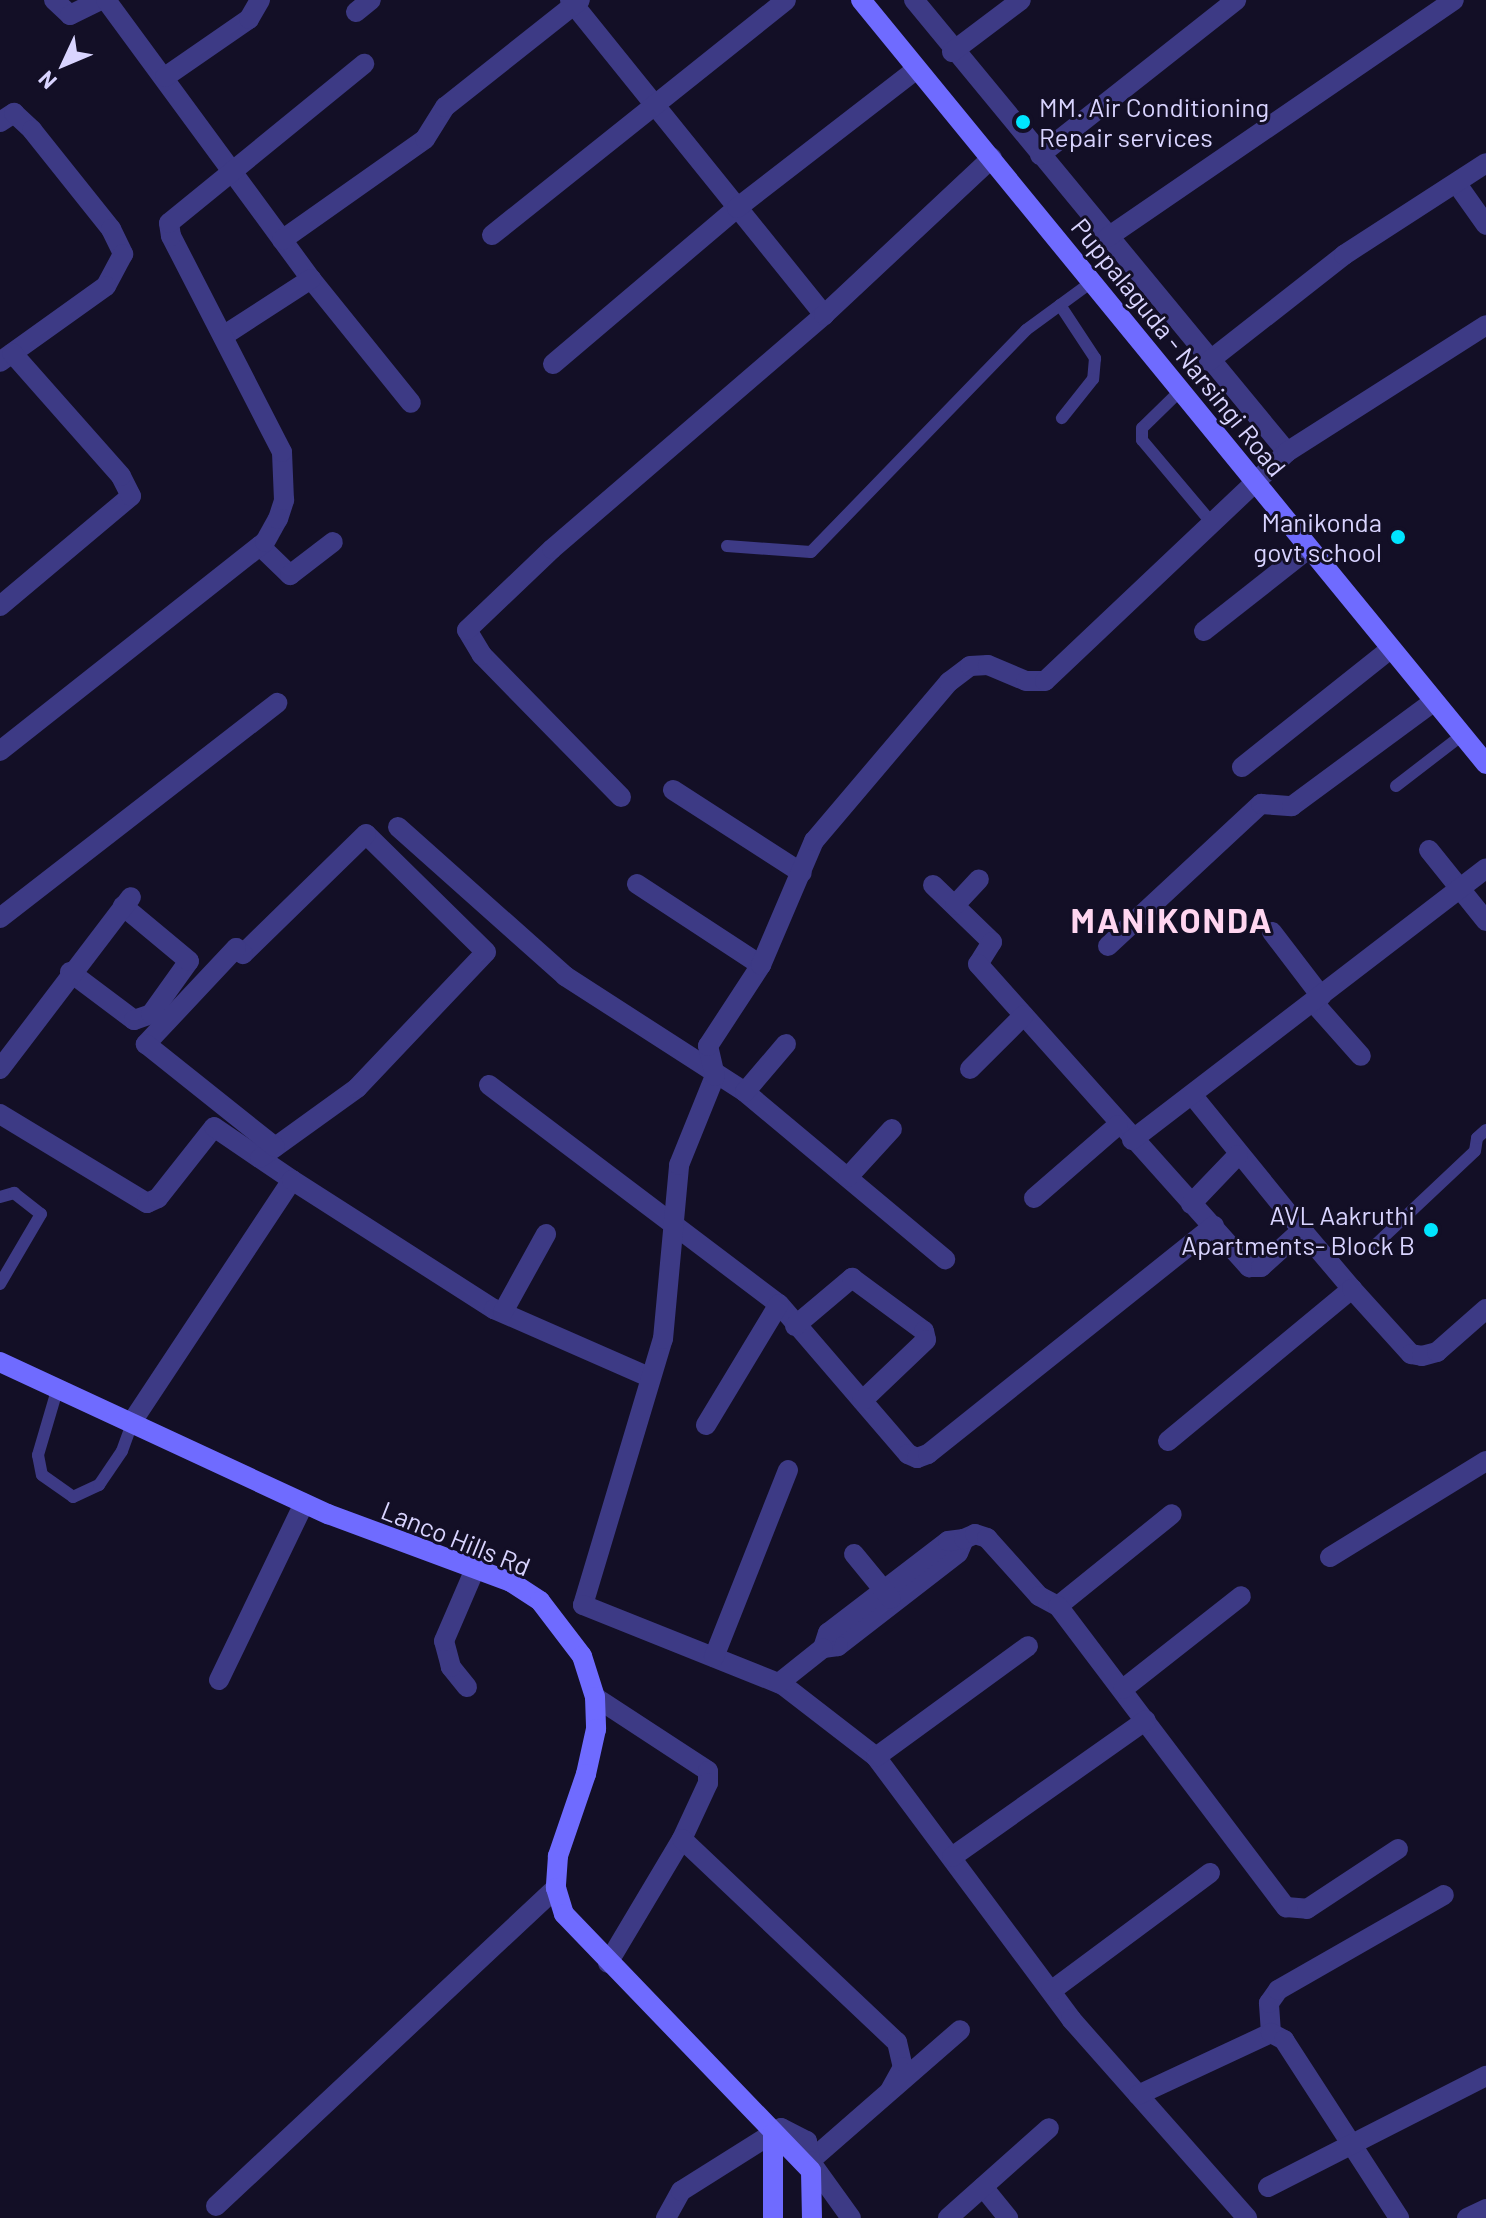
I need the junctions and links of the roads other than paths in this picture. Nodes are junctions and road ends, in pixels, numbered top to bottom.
1 (54, 0) edge
2 (103, 0) edge
3 (260, 0) edge
4 (786, 0) edge
5 (861, 0) edge
6 (914, 0) edge
7 (1021, 0) edge
8 (1236, 0) edge
9 (1454, 0) edge
10 (575, 2) edge
11 (952, 52) junction
12 (364, 64) dead end
13 (917, 69) junction
14 (165, 77) junction
15 (655, 106) junction
16 (0, 122) edge
17 (1040, 155) junction
18 (992, 158) junction
19 (1486, 163) edge
20 (231, 168) junction
21 (1457, 184) junction
22 (737, 208) junction
23 (1486, 225) edge
24 (492, 235) dead end
25 (1108, 237) junction
26 (282, 240) junction
27 (311, 279) junction
28 (1093, 281) junction
29 (1060, 305) junction
30 (824, 315) junction
31 (1486, 325) edge
32 (223, 336) junction
33 (6, 358) edge
34 (1209, 361) junction
35 (553, 364) dead end
36 (1181, 390) junction
37 (411, 403) dead end
38 (1062, 418) dead end
39 (1287, 452) junction
40 (1254, 480) junction
41 (1211, 522) junction
42 (333, 542) dead end
43 (260, 546) junction
44 (727, 546) dead end
45 (1307, 550) junction
46 (0, 606) edge
47 (1204, 631) dead end
48 (1389, 650) junction
49 (1433, 702) junction
50 (277, 703) dead end
51 (1461, 736) junction
52 (0, 751) edge
53 (1486, 764) edge
54 (1242, 767) dead end
55 (1396, 786) dead end
56 (673, 790) dead end
57 (621, 797) dead end
58 (398, 827) dead end
59 (1429, 850) dead end
60 (1486, 868) edge
61 (802, 873) junction
62 (979, 879) dead end
63 (637, 884) dead end
64 (933, 885) dead end
65 (1460, 887) junction
66 (955, 905) junction
67 (0, 918) edge
68 (1486, 921) edge
69 (1272, 932) dead end
70 (1108, 946) dead end
71 (761, 965) junction
72 (70, 972) junction
73 (1317, 999) junction
74 (1024, 1015) junction
75 (786, 1044) dead end
76 (1361, 1056) dead end
77 (0, 1069) edge
78 (970, 1069) dead end
79 (715, 1076) junction
80 (489, 1085) dead end
81 (745, 1092) junction
82 (1193, 1096) junction
83 (0, 1114) edge
84 (892, 1129) dead end
85 (1486, 1130) edge
86 (1125, 1132) junction
87 (268, 1153) junction
88 (1238, 1155) junction
89 (848, 1177) junction
90 (292, 1180) junction
91 (0, 1197) edge
92 (1034, 1198) dead end
93 (1191, 1204) junction
94 (677, 1223) junction
95 (1214, 1226) junction
96 (1302, 1230) junction
97 (546, 1234) dead end
98 (1372, 1248) dead end
99 (945, 1259) dead end
100 (0, 1284) edge
101 (1352, 1289) junction
102 (779, 1304) junction
103 (1486, 1309) edge
104 (503, 1312) junction
105 (795, 1326) junction
106 (0, 1362) edge
107 (649, 1377) junction
108 (58, 1387) junction
109 (862, 1401) junction
110 (133, 1420) junction
111 (706, 1425) dead end
112 (1168, 1441) dead end
113 (1486, 1461) edge
114 (788, 1470) dead end
115 (304, 1503) junction
116 (1172, 1514) dead end
117 (854, 1554) dead end
118 (1330, 1557) dead end
119 (475, 1569) junction
120 (889, 1596) junction
121 (1241, 1596) dead end
122 (583, 1605) junction
123 (1058, 1606) junction
124 (557, 1619) junction
125 (1028, 1646) dead end
126 (714, 1657) junction
127 (219, 1680) dead end
128 (779, 1683) junction
129 (467, 1687) dead end
130 (1123, 1689) junction
131 (595, 1697) junction
132 (1146, 1720) junction
133 (876, 1757) junction
134 (682, 1839) junction
135 (1398, 1849) dead end
136 (952, 1857) junction
137 (1210, 1873) dead end
138 (556, 1888) junction
139 (1444, 1895) dead end
140 (608, 1963) junction
141 (1051, 1991) junction
142 (960, 2030) dead end
143 (1271, 2033) junction
144 (1486, 2076) edge
145 (890, 2090) junction
146 (1138, 2095) junction
147 (1049, 2128) dead end
148 (773, 2133) junction
149 (1352, 2145) junction
150 (811, 2166) junction
151 (983, 2187) junction
152 (1268, 2187) dead end
153 (216, 2206) dead end
154 (1486, 2209) edge
155 (666, 2218) edge
156 (773, 2218) edge
157 (812, 2218) edge
158 (851, 2218) edge
159 (948, 2218) edge
160 (1008, 2218) edge
161 (1247, 2218) edge
162 (1399, 2218) edge
163 (1467, 2218) edge

1 - 2 street
2 - 14 street
3 - 14 street
4 - 15 street
5 - 13 street, Puppalaguda - Narsingi Road
6 - 11 street
7 - 11 street
8 - 17 street
9 - 25 street
10 - 15 street
10 - 26 street
11 - 17 street
12 - 20 street
13 - 18 street, Puppalaguda - Narsingi Road
13 - 22 street
14 - 20 street
15 - 22 street
15 - 24 street
16 - 33 street
17 - 25 street
18 - 28 street, Puppalaguda - Narsingi Road
18 - 30 street
19 - 21 street
20 - 26 street
20 - 32 street
21 - 23 street
21 - 34 street
22 - 30 street
22 - 35 street
25 - 34 street
26 - 27 street
27 - 32 street
27 - 37 street
28 - 29 lane
28 - 36 street, Puppalaguda - Narsingi Road
29 - 38 lane
29 - 44 lane
30 - 57 street
31 - 39 street
32 - 43 street
33 - 46 street
34 - 39 street
36 - 40 street, Puppalaguda - Narsingi Road
36 - 41 lane
39 - 40 street
40 - 41 street
40 - 45 street, Puppalaguda - Narsingi Road
41 - 61 street
42 - 43 street
43 - 52 street
45 - 47 street
45 - 48 street, Puppalaguda - Narsingi Road
48 - 49 street, Puppalaguda - Narsingi Road
48 - 54 street
49 - 51 street, Puppalaguda - Narsingi Road
49 - 70 street
50 - 67 street
51 - 53 street, Puppalaguda - Narsingi Road
51 - 55 lane
56 - 61 street
58 - 79 street
59 - 65 street
60 - 65 street
61 - 71 street
62 - 66 street
63 - 71 street
64 - 66 street
65 - 68 street
65 - 73 street
66 - 74 street
69 - 73 street
71 - 79 street
72 - 72 street
72 - 77 street
73 - 76 street
73 - 82 street
74 - 78 street
74 - 86 street
75 - 81 street
79 - 81 street
79 - 94 street
80 - 94 street
81 - 89 street
82 - 86 street
82 - 88 street
83 - 87 street
84 - 89 street
85 - 98 lane
86 - 92 street
86 - 93 street
87 - 87 street
87 - 90 street
88 - 93 street
88 - 96 street
89 - 99 street
90 - 104 street
90 - 110 street
91 - 100 lane
93 - 95 street
94 - 102 street
94 - 107 street
95 - 96 street
95 - 109 street
96 - 101 street
97 - 104 street
101 - 103 street
101 - 112 street
102 - 105 street
102 - 111 street
104 - 107 street
105 - 109 street
105 - 109 street
106 - 108 street, Lanco Hills Rd
107 - 122 street
108 - 110 street, Lanco Hills Rd
108 - 110 lane
110 - 115 street, Lanco Hills Rd
113 - 118 street
114 - 126 street
115 - 119 street, Lanco Hills Rd
115 - 127 street
116 - 123 street
117 - 120 street
119 - 124 street, Lanco Hills Rd
119 - 129 street
120 - 123 street
120 - 128 street
121 - 130 street
122 - 124 street
122 - 126 street
123 - 130 street
124 - 131 street, Lanco Hills Rd
125 - 133 street
126 - 128 street
128 - 133 street
130 - 132 street
131 - 134 street
131 - 138 street, Lanco Hills Rd
132 - 135 street
132 - 136 street
133 - 136 street
134 - 140 street
134 - 145 street
136 - 141 street
137 - 141 street
138 - 140 street
138 - 153 street
139 - 143 street
140 - 148 street
141 - 146 street
142 - 145 street
143 - 146 street
143 - 149 street
144 - 149 street
145 - 150 street
146 - 161 street
147 - 151 street
148 - 150 street
148 - 155 street
148 - 156 street
149 - 152 street
149 - 162 street
150 - 157 street
150 - 158 street
151 - 159 street
151 - 160 street
154 - 163 street

